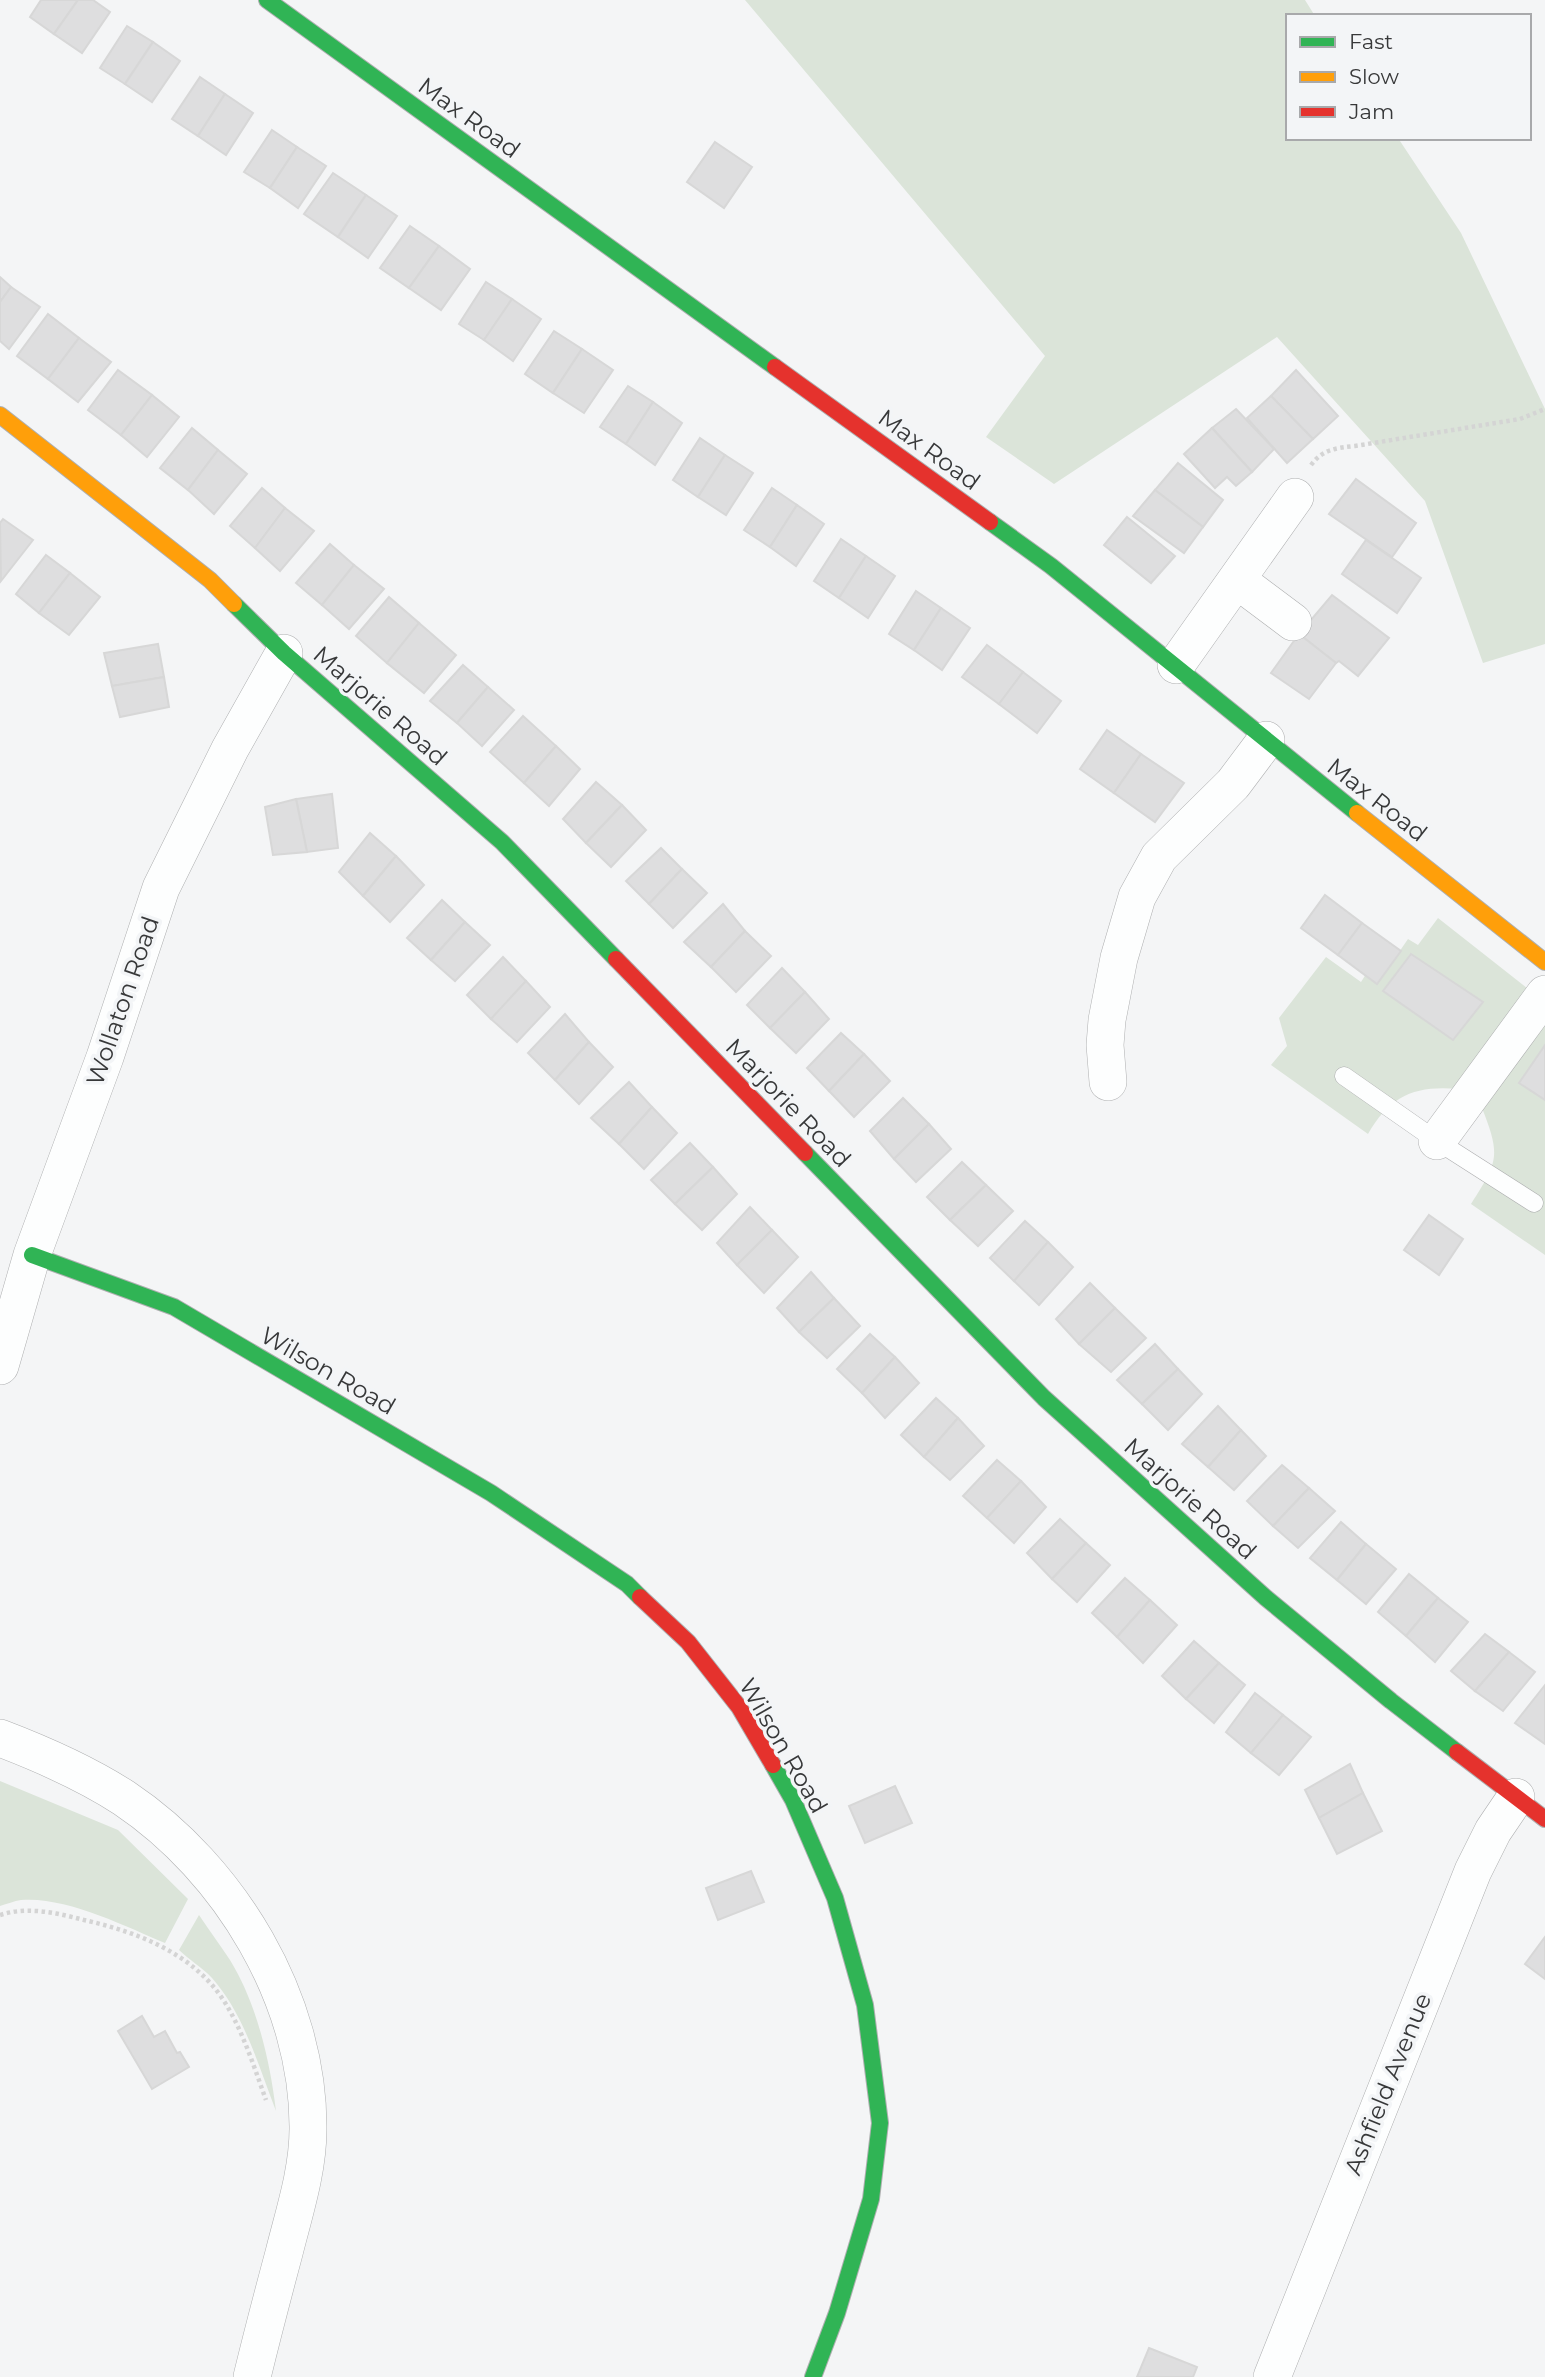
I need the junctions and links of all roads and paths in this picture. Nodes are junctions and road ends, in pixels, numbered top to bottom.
1 (267, 0) edge
2 (1545, 409) edge
3 (0, 415) edge
4 (1295, 497) joint
5 (1237, 580) junction
6 (1293, 622) dead end
7 (284, 653) junction
8 (1176, 665) junction
9 (1266, 740) junction
10 (1540, 949) edge
11 (1545, 994) edge
12 (1344, 1076) dead end
13 (1108, 1082) dead end
14 (1437, 1141) junction
15 (1534, 1203) dead end
16 (32, 1255) junction
17 (0, 1366) edge
18 (0, 1738) edge
19 (1516, 1797) junction
20 (1545, 1819) edge
21 (0, 1915) edge
22 (270, 2110) dead end
23 (253, 2377) edge
24 (813, 2377) edge
25 (1272, 2377) edge

1 - 8 street, Max Road
2 - 4 path
3 - 7 street, Marjorie Road
4 - 5 street
5 - 6 street
5 - 8 street
7 - 16 street, Wollaton Road
7 - 19 street, Marjorie Road
8 - 9 street, Max Road
9 - 10 street, Max Road
9 - 13 street
11 - 14 street
12 - 14 lane
14 - 15 lane
16 - 17 street, Wollaton Road
16 - 24 street, Wilson Road
18 - 23 street
19 - 20 street, Marjorie Road
19 - 25 street, Ashfield Avenue
21 - 22 path

